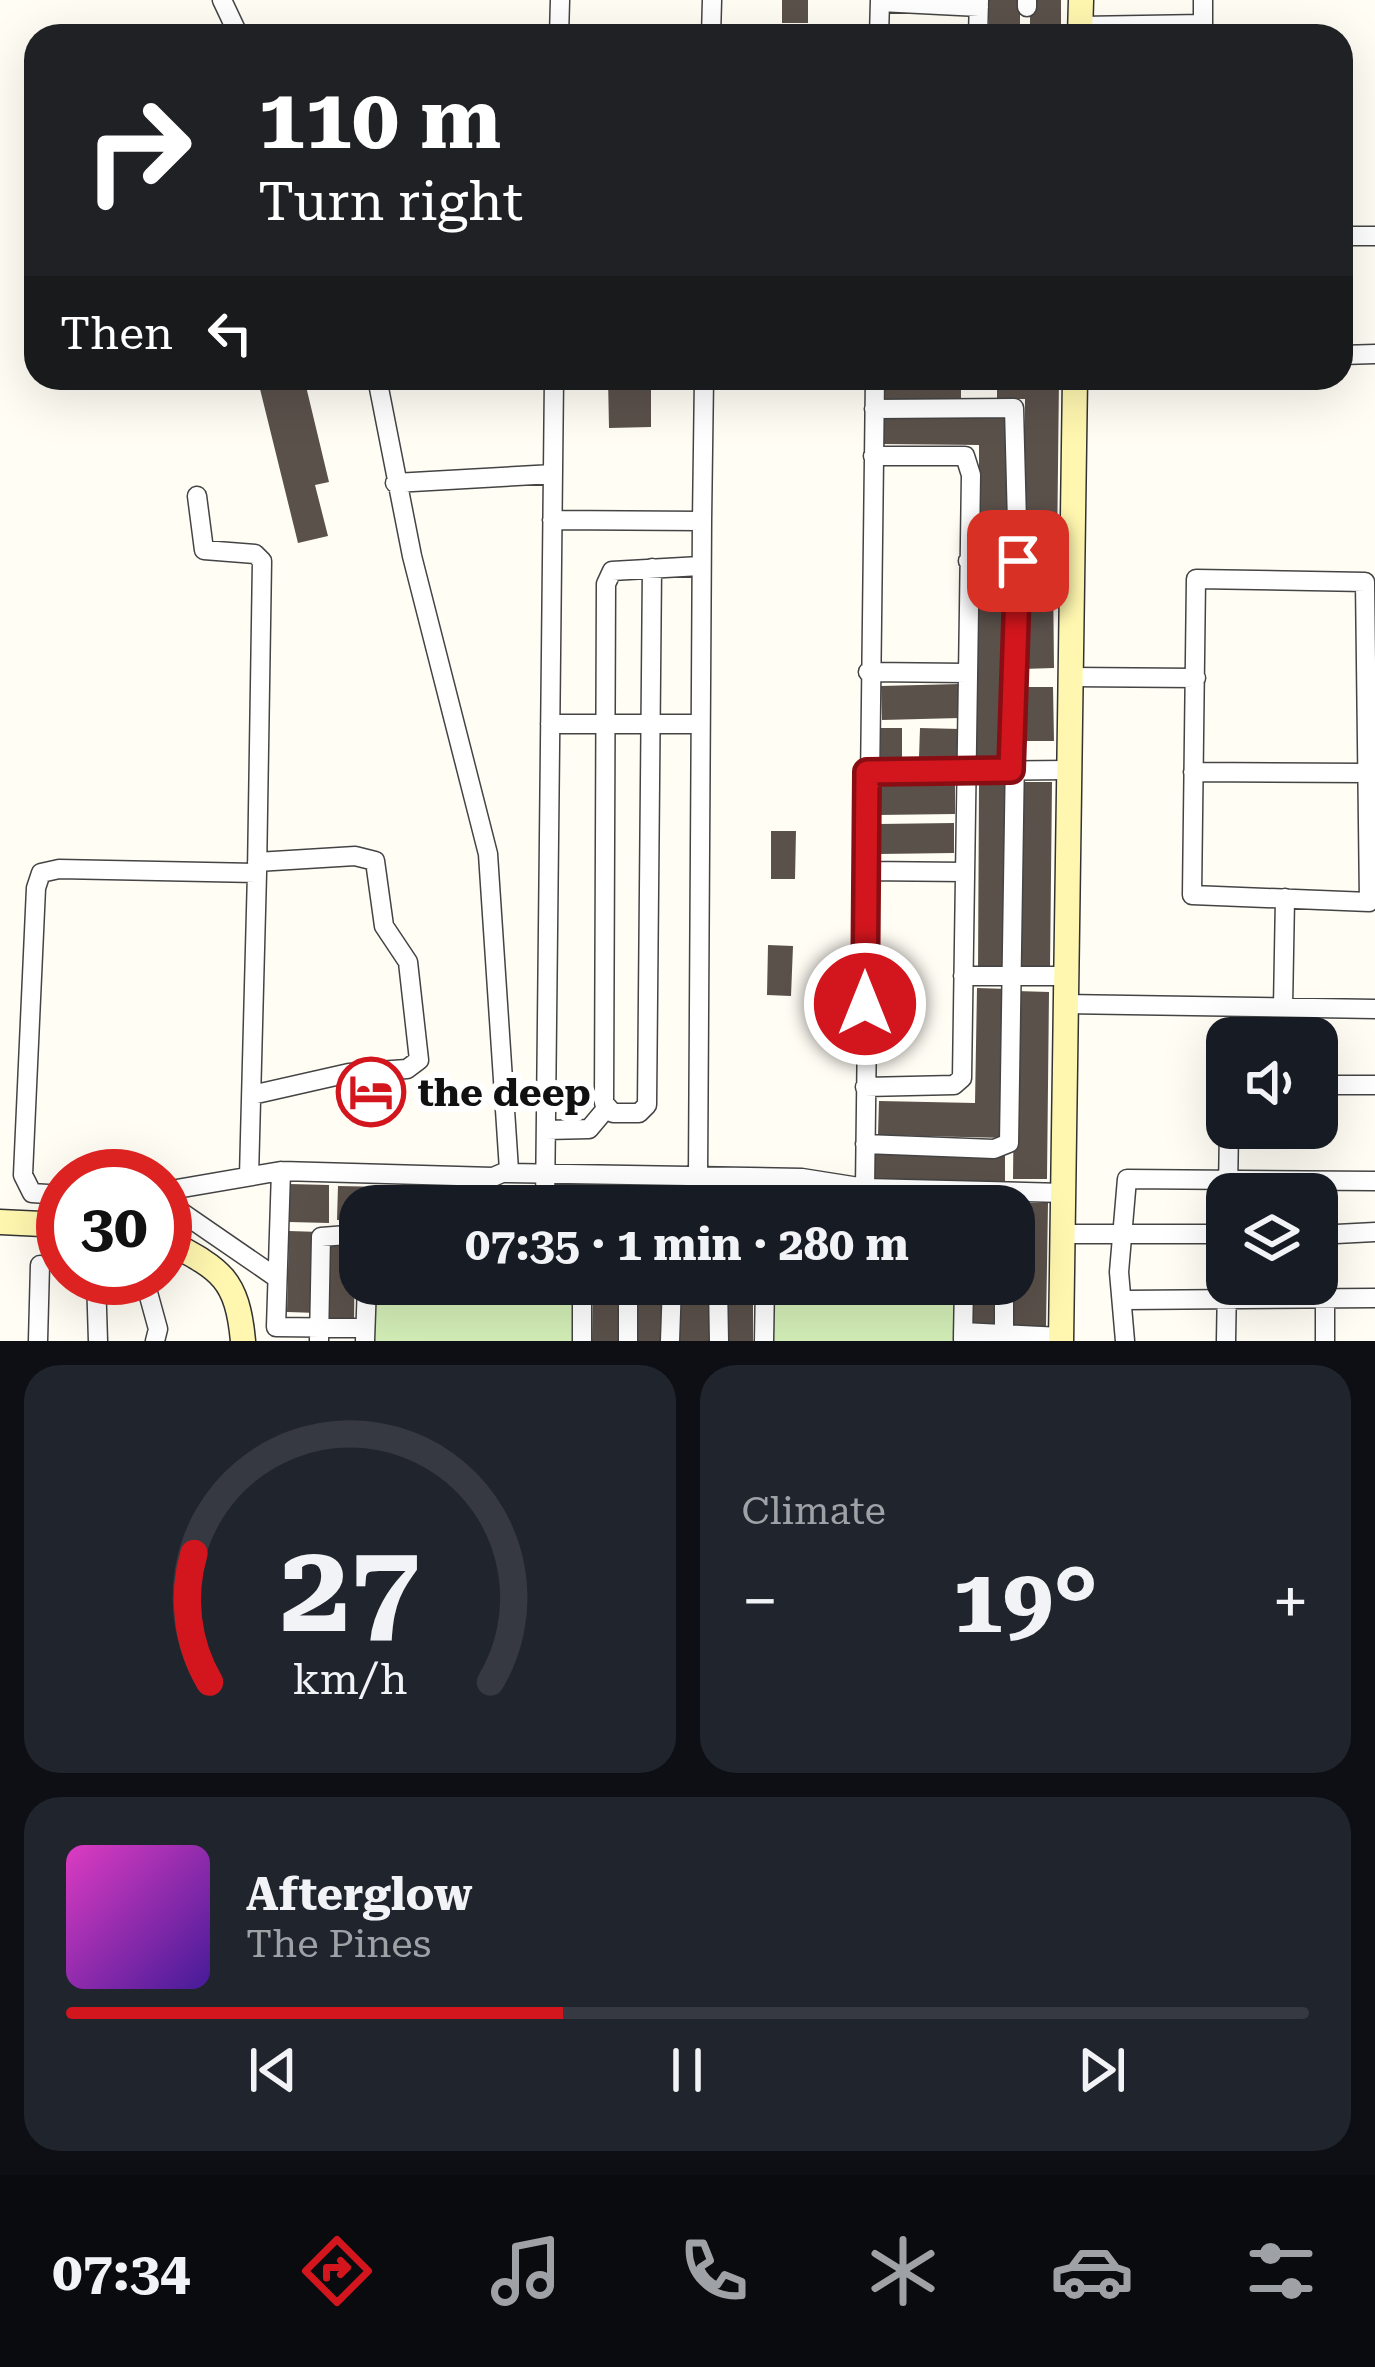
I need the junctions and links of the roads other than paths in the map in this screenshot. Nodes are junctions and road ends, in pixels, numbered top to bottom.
1 (880, 1) edge
2 (979, 3) edge
3 (379, 390) edge
4 (554, 390) edge
5 (704, 390) edge
6 (875, 390) edge
7 (1076, 390) edge
8 (874, 409) junction
9 (873, 456) junction
10 (553, 474) junction
11 (395, 483) junction
12 (197, 496) dead end
13 (552, 520) junction
14 (701, 521) junction
15 (968, 560) junction
16 (1018, 561) junction
17 (1072, 561) junction
18 (700, 566) junction
19 (652, 568) junction
20 (868, 672) junction
21 (967, 673) junction
22 (1071, 677) junction
23 (1196, 678) junction
24 (1371, 699) edge
25 (550, 724) junction
26 (603, 724) junction
27 (700, 724) junction
28 (652, 725) junction
29 (967, 770) junction
30 (1011, 770) junction
31 (1068, 770) junction
32 (867, 772) junction
33 (1193, 772) junction
34 (1367, 772) junction
35 (257, 868) junction
36 (866, 871) junction
37 (965, 872) junction
38 (1286, 898) junction
39 (963, 976) junction
40 (1010, 976) junction
41 (1064, 976) junction
42 (1064, 1004) junction
43 (1283, 1007) junction
44 (1375, 1009) edge
45 (1338, 1084) edge
46 (1375, 1084) edge
47 (865, 1087) junction
48 (252, 1094) junction
49 (605, 1110) junction
50 (546, 1130) junction
51 (865, 1144) junction
52 (281, 1171) junction
53 (508, 1173) junction
54 (546, 1175) junction
55 (249, 1176) junction
56 (698, 1176) junction
57 (802, 1178) junction
58 (1206, 1178) edge
59 (1338, 1180) edge
60 (1375, 1181) edge
61 (546, 1185) edge
62 (802, 1185) edge
63 (846, 1185) edge
64 (865, 1185) edge
65 (192, 1186) edge
66 (36, 1192) edge
67 (1035, 1192) edge
68 (1063, 1193) junction
69 (192, 1220) edge
70 (0, 1222) edge
71 (36, 1224) edge
72 (1375, 1232) edge
73 (1063, 1234) junction
74 (1125, 1234) junction
75 (1206, 1234) edge
76 (1338, 1234) edge
77 (339, 1236) edge
78 (192, 1255) edge
79 (277, 1279) junction
80 (1206, 1293) edge
81 (1338, 1298) edge
82 (1375, 1298) edge
83 (1126, 1300) junction
84 (39, 1305) edge
85 (97, 1305) edge
86 (151, 1305) edge
87 (366, 1305) edge
88 (582, 1305) edge
89 (628, 1305) edge
90 (671, 1305) edge
91 (718, 1305) edge
92 (765, 1305) edge
93 (964, 1305) edge
94 (1004, 1305) edge
95 (1227, 1305) edge
96 (1326, 1305) edge
97 (274, 1334) edge
98 (319, 1334) edge
99 (365, 1335) edge
100 (963, 1336) edge
101 (1004, 1338) edge
102 (1061, 1339) edge
103 (38, 1341) edge
104 (98, 1341) edge
105 (155, 1341) edge
106 (243, 1341) edge
107 (582, 1341) edge
108 (628, 1341) edge
109 (670, 1341) edge
110 (719, 1341) edge
111 (764, 1341) edge
112 (1125, 1341) edge
113 (1226, 1341) edge
114 (1325, 1341) edge

1 - 2 street
3 - 11 street
4 - 10 street
5 - 14 street
6 - 8 street
7 - 17 street
8 - 9 street
8 - 16 street
9 - 15 street
9 - 20 street
10 - 11 street
10 - 13 street
11 - 53 street
12 - 35 street
13 - 14 street
13 - 25 street
14 - 18 street
15 - 16 street
15 - 21 street
16 - 17 street
16 - 30 street
17 - 22 street
18 - 19 street
18 - 27 street
19 - 26 street
19 - 28 street
20 - 21 street
20 - 32 street
21 - 29 street
22 - 23 street
22 - 31 street
23 - 24 street
23 - 33 street
24 - 34 street
25 - 26 street
25 - 50 street
26 - 28 street
26 - 49 street
27 - 28 street
27 - 56 street
28 - 49 street
29 - 30 street
29 - 32 street
29 - 37 street
30 - 31 street
30 - 40 street
31 - 41 street
32 - 36 street
33 - 34 street
33 - 38 street
34 - 38 street
35 - 48 street
35 - 48 street
35 - 66 street
36 - 37 street
36 - 47 street
37 - 39 street
38 - 43 street
39 - 40 street
39 - 47 street
40 - 41 street
40 - 51 street
41 - 42 street
42 - 43 street
42 - 68 street
43 - 44 street
45 - 46 street
47 - 51 street
48 - 55 street
49 - 50 street
50 - 54 street
51 - 64 street
52 - 53 street
52 - 55 street
52 - 79 street
53 - 54 street
54 - 56 street
54 - 61 street
55 - 65 street
56 - 57 street
57 - 62 street
57 - 63 street
58 - 74 street
59 - 60 street
67 - 68 street
68 - 73 street
69 - 79 street
70 - 71 street
72 - 76 street
73 - 74 street
73 - 102 street
74 - 75 street
74 - 83 street
77 - 98 street
78 - 106 street
79 - 97 street
80 - 83 street
81 - 82 street
83 - 112 street
84 - 103 street
85 - 104 street
86 - 105 street
87 - 99 street
88 - 107 street
89 - 108 street
90 - 109 street
91 - 110 street
92 - 111 street
93 - 100 street
94 - 101 street
95 - 113 street
96 - 114 street
97 - 98 street
98 - 99 street
100 - 101 street
101 - 102 street

